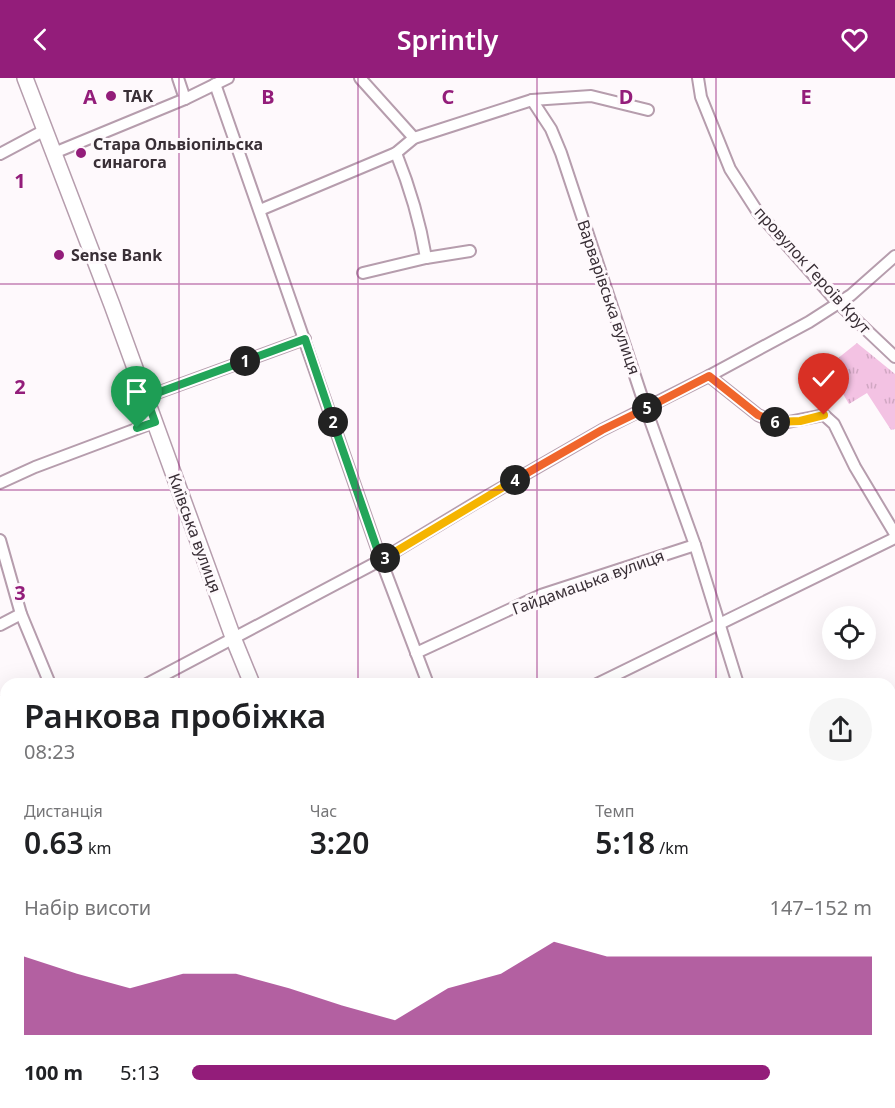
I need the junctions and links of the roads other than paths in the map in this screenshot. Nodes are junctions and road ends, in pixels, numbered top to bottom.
1 (25, 78) edge
2 (178, 78) edge
3 (228, 78) edge
4 (360, 78) edge
5 (698, 78) edge
6 (215, 84) junction
7 (185, 99) junction
8 (532, 100) junction
9 (648, 110) dead end
10 (45, 130) junction
11 (414, 138) junction
12 (54, 153) junction
13 (396, 153) junction
14 (0, 154) edge
15 (260, 210) junction
16 (470, 252) dead end
17 (895, 256) edge
18 (426, 258) junction
19 (363, 273) dead end
20 (838, 303) junction
21 (305, 339) junction
22 (895, 357) edge
23 (709, 376) junction
24 (146, 397) junction
25 (646, 409) junction
26 (155, 422) junction
27 (0, 483) edge
28 (895, 536) edge
29 (0, 540) edge
30 (695, 544) junction
31 (381, 560) junction
32 (21, 614) junction
33 (720, 624) junction
34 (0, 625) edge
35 (234, 640) junction
36 (416, 653) junction
37 (48, 678) edge
38 (159, 678) edge
39 (250, 678) edge
40 (426, 678) edge
41 (609, 678) edge
42 (736, 678) edge

1 - 10 main road, Київська вулиця
2 - 7 street
3 - 6 street
4 - 11 street
5 - 20 street, провулок Героїв Крут
6 - 7 street
6 - 15 street
7 - 12 street
8 - 9 street
8 - 11 street
8 - 25 street, Варварівська вулиця
10 - 12 main road, Київська вулиця
10 - 14 street
11 - 13 street
12 - 24 main road, Київська вулиця
13 - 15 street
13 - 18 street
15 - 21 street
16 - 18 street
17 - 20 street
18 - 19 street
20 - 22 street, провулок Героїв Крут
20 - 23 street
21 - 24 street
21 - 31 street
23 - 25 street
23 - 28 street
24 - 26 main road, Київська вулиця
25 - 30 street, Варварівська вулиця
25 - 31 street
26 - 27 street
26 - 35 main road, Київська вулиця
28 - 33 street
29 - 32 street
30 - 33 street, Варварівська вулиця
30 - 36 street, Гайдамацька вулиця
31 - 35 street
31 - 36 street
32 - 34 street
32 - 37 street
33 - 41 street
33 - 42 street, Варварівська вулиця
35 - 38 street
35 - 39 main road, Київська вулиця
36 - 40 street

